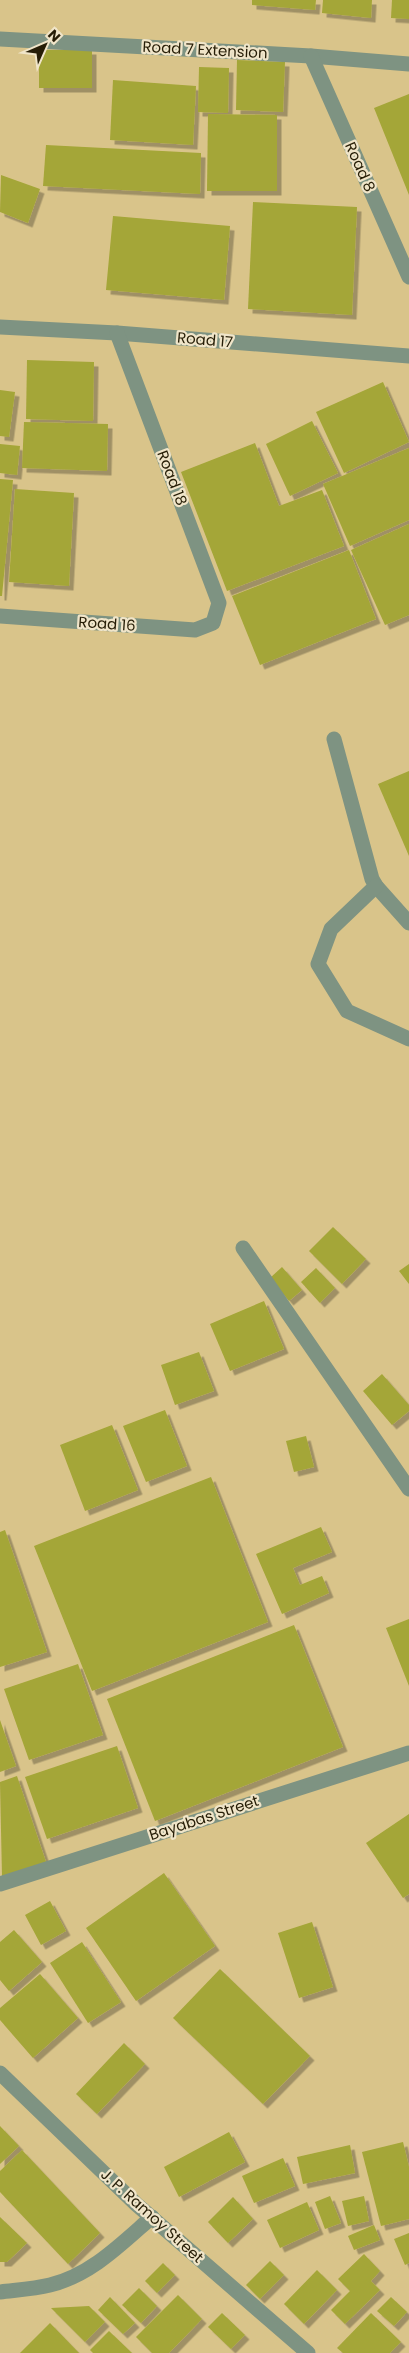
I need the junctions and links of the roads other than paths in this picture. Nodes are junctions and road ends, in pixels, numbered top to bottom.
1 (0, 39) edge
2 (311, 56) junction
3 (409, 64) edge
4 (409, 278) edge
5 (0, 327) edge
6 (117, 333) junction
7 (409, 356) edge
8 (0, 616) edge
9 (213, 623) joint
10 (334, 739) dead end
11 (376, 886) junction
12 (402, 906) edge
13 (409, 922) edge
14 (409, 1038) edge
15 (243, 1248) dead end
16 (409, 1489) edge
17 (409, 1753) edge
18 (0, 1884) edge
19 (0, 2073) edge
20 (152, 2217) junction
21 (0, 2292) edge
22 (308, 2353) edge

1 - 2 street, Road 7 Extension
2 - 3 street, Road 7 Extension
2 - 4 street, Road 8
5 - 6 street, Road 17
6 - 7 street, Road 17
6 - 9 street, Road 18
8 - 9 street, Road 16
10 - 11 street
11 - 12 street
11 - 14 street
12 - 13 street
15 - 16 street
17 - 18 street, Bayabas Street
19 - 20 street, J. P. Ramoy Street
20 - 21 street
20 - 22 street, J. P. Ramoy Street

